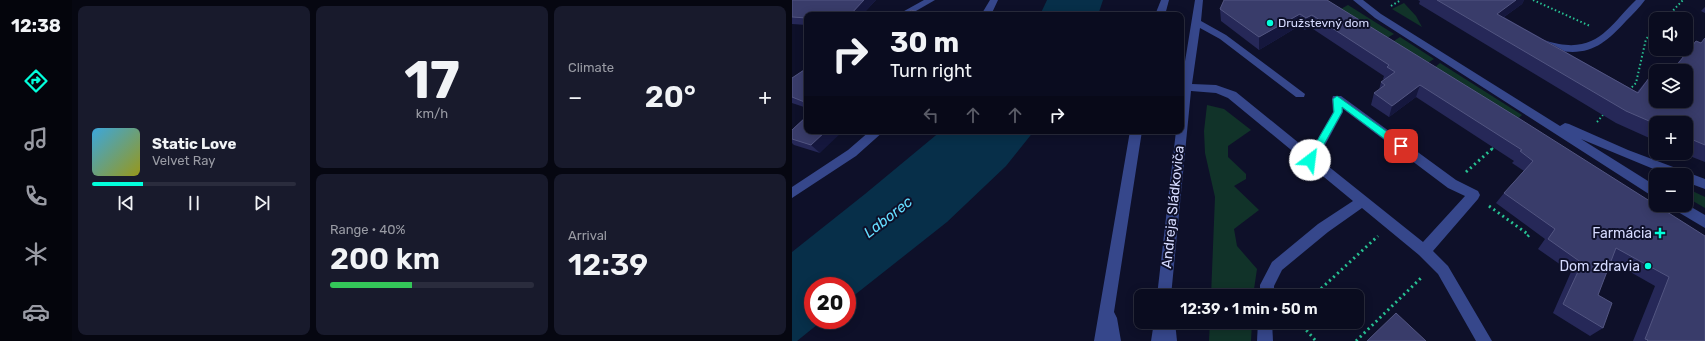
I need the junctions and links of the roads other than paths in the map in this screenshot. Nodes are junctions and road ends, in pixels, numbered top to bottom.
1 (931, 0) edge
2 (994, 0) edge
3 (1164, 0) edge
4 (1199, 0) edge
5 (1357, 0) edge
6 (1641, 0) edge
7 (908, 12) edge
8 (988, 12) edge
9 (1161, 12) edge
10 (1195, 22) junction
11 (1531, 37) edge
12 (1186, 88) junction
13 (1300, 94) dead end
14 (1518, 104) junction
15 (1184, 108) edge
16 (874, 134) edge
17 (1136, 134) edge
18 (1181, 134) edge
19 (1310, 160) junction
20 (1662, 168) edge
21 (1693, 180) edge
22 (1705, 184) edge
23 (1649, 188) edge
24 (792, 193) edge
25 (1362, 202) junction
26 (1689, 212) edge
27 (1705, 222) edge
28 (1424, 251) junction
29 (1165, 289) edge
30 (1268, 289) edge
31 (1109, 303) junction
32 (1160, 329) edge
33 (1168, 329) edge
34 (1265, 329) edge
35 (1102, 341) edge
36 (1113, 341) edge
37 (1159, 341) edge
38 (1169, 341) edge
39 (1265, 341) edge
40 (1484, 341) edge

1 - 7 street
2 - 8 street
3 - 9 street
4 - 10 street, Andreja Sládkoviča
5 - 14 street
6 - 11 street
10 - 12 street, Andreja Sládkoviča
10 - 13 street
12 - 15 street, Andreja Sládkoviča
12 - 19 street
14 - 20 street
14 - 23 street
16 - 24 street
17 - 31 street
18 - 29 street, Andreja Sládkoviča
19 - 25 street
19 - 28 street
21 - 22 street
25 - 28 street
25 - 30 street
26 - 27 street
28 - 40 street
31 - 35 street
31 - 36 street
32 - 37 street
33 - 38 street
34 - 39 street

